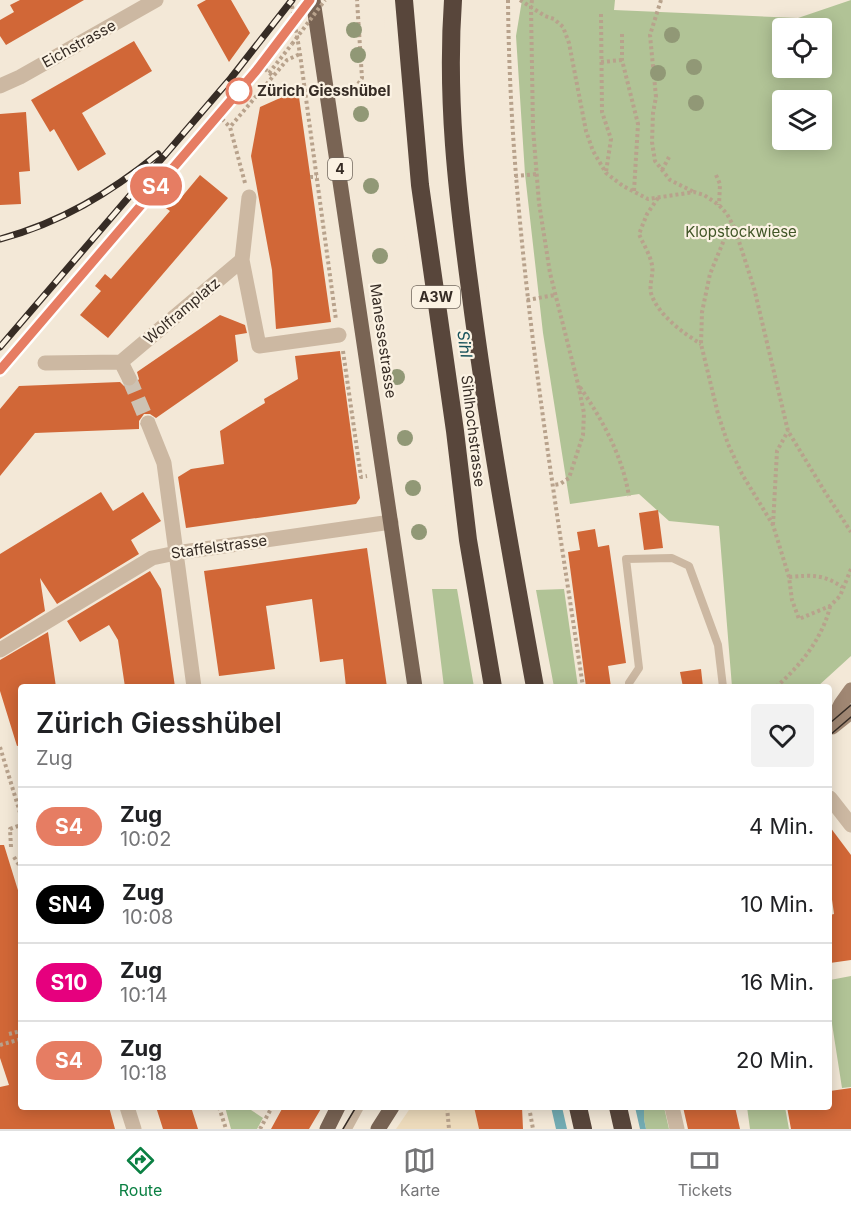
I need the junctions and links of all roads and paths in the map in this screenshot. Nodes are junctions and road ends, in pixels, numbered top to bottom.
1 (156, 0) edge
2 (291, 0) edge
3 (313, 0) edge
4 (325, 0) edge
5 (357, 0) edge
6 (404, 0) edge
7 (409, 0) edge
8 (444, 0) edge
9 (453, 0) edge
10 (508, 0) edge
11 (520, 0) edge
12 (532, 0) edge
13 (661, 0) edge
14 (531, 7) junction
15 (601, 14) dead end
16 (622, 34) dead end
17 (407, 53) junction
18 (451, 53) junction
19 (300, 54) junction
20 (622, 60) junction
21 (601, 62) junction
22 (273, 76) junction
23 (0, 86) edge
24 (355, 89) dead end
25 (222, 119) dead end
26 (230, 127) junction
27 (669, 157) dead end
28 (662, 170) junction
29 (606, 173) junction
30 (537, 174) junction
31 (716, 175) dead end
32 (515, 176) junction
33 (310, 177) dead end
34 (317, 177) junction
35 (634, 191) junction
36 (694, 192) junction
37 (249, 197) joint
38 (659, 197) junction
39 (719, 206) junction
40 (735, 229) junction
41 (242, 260) junction
42 (555, 295) junction
43 (527, 300) junction
44 (339, 335) junction
45 (701, 344) junction
46 (121, 362) junction
47 (45, 363) dead end
48 (129, 378) tunnel mouth
49 (578, 384) junction
50 (148, 423) tunnel mouth
51 (788, 431) junction
52 (361, 477) dead end
53 (553, 485) junction
54 (629, 495) dead end
55 (391, 522) junction
56 (773, 525) junction
57 (851, 532) edge
58 (176, 553) junction
59 (851, 569) edge
60 (789, 577) junction
61 (842, 587) junction
62 (830, 606) junction
63 (0, 650) edge
64 (194, 684) edge
65 (414, 684) edge
66 (492, 684) edge
67 (534, 684) edge
68 (583, 684) edge
69 (628, 684) edge
70 (723, 684) edge
71 (779, 684) edge
72 (851, 690) edge
73 (851, 712) edge
74 (832, 724) edge
75 (832, 726) edge
76 (0, 747) edge
77 (832, 801) edge
78 (18, 806) edge
79 (851, 825) edge
80 (18, 826) edge
81 (11, 847) dead end
82 (15, 857) dead end
83 (18, 862) edge
84 (18, 1032) edge
85 (18, 1040) edge
86 (12, 1042) junction
87 (0, 1045) edge
88 (128, 1110) edge
89 (220, 1110) edge
90 (270, 1110) edge
91 (337, 1110) edge
92 (358, 1110) edge
93 (390, 1110) edge
94 (447, 1110) edge
95 (530, 1110) edge
96 (579, 1110) edge
97 (619, 1110) edge
98 (673, 1110) edge
99 (134, 1129) edge
100 (226, 1129) edge
101 (260, 1129) edge
102 (327, 1129) edge
103 (348, 1129) edge
104 (378, 1129) edge
105 (449, 1129) edge
106 (533, 1129) edge
107 (583, 1129) edge
108 (623, 1129) edge
109 (677, 1129) edge

1 - 23 street, Eichstrasse
2 - 19 path
3 - 55 main road, Manessestrasse / 4
4 - 22 path, bridge
5 - 24 path
6 - 17 highway, Sihlhochstrasse / A3W
7 - 17 lane
8 - 18 lane
9 - 18 highway, A3W
10 - 32 path
11 - 14 path
12 - 14 path
13 - 28 path
14 - 29 path
14 - 30 path
15 - 21 path
16 - 20 path
17 - 66 highway, Sihlhochstrasse / A3W
18 - 67 highway, A3W
19 - 22 path
19 - 34 path
20 - 21 path
20 - 35 path
21 - 29 path
22 - 26 path
25 - 26 path
26 - 37 path
27 - 28 path
28 - 36 path
29 - 35 path
30 - 32 path
30 - 42 path
31 - 39 path
32 - 43 path
33 - 34 path
34 - 44 path
35 - 38 path
36 - 38 path
36 - 39 path
37 - 41 street
38 - 45 path
39 - 40 path
40 - 45 path
40 - 51 path
41 - 44 street
41 - 46 street, Wolframplatz
42 - 43 path
42 - 49 path
43 - 53 path
44 - 52 path
45 - 56 path
46 - 47 street
46 - 48 street
49 - 53 path
49 - 54 path
50 - 58 street
51 - 56 path
51 - 57 path
53 - 68 path
55 - 58 street, Staffelstrasse
55 - 65 main road, Manessestrasse / 4
56 - 60 path
58 - 63 street, Staffelstrasse
58 - 64 street
59 - 61 path
60 - 61 path
60 - 62 path
61 - 62 path
62 - 71 path
69 - 70 lane
72 - 74 main road
73 - 75 main road
76 - 78 path
77 - 79 street
80 - 81 path
82 - 83 path
84 - 86 path
85 - 86 path
86 - 87 path
88 - 99 street
89 - 100 path
90 - 101 path
91 - 102 main road
92 - 103 lane
93 - 104 main road
94 - 105 path
95 - 106 path
96 - 107 highway
97 - 108 highway
98 - 109 street

